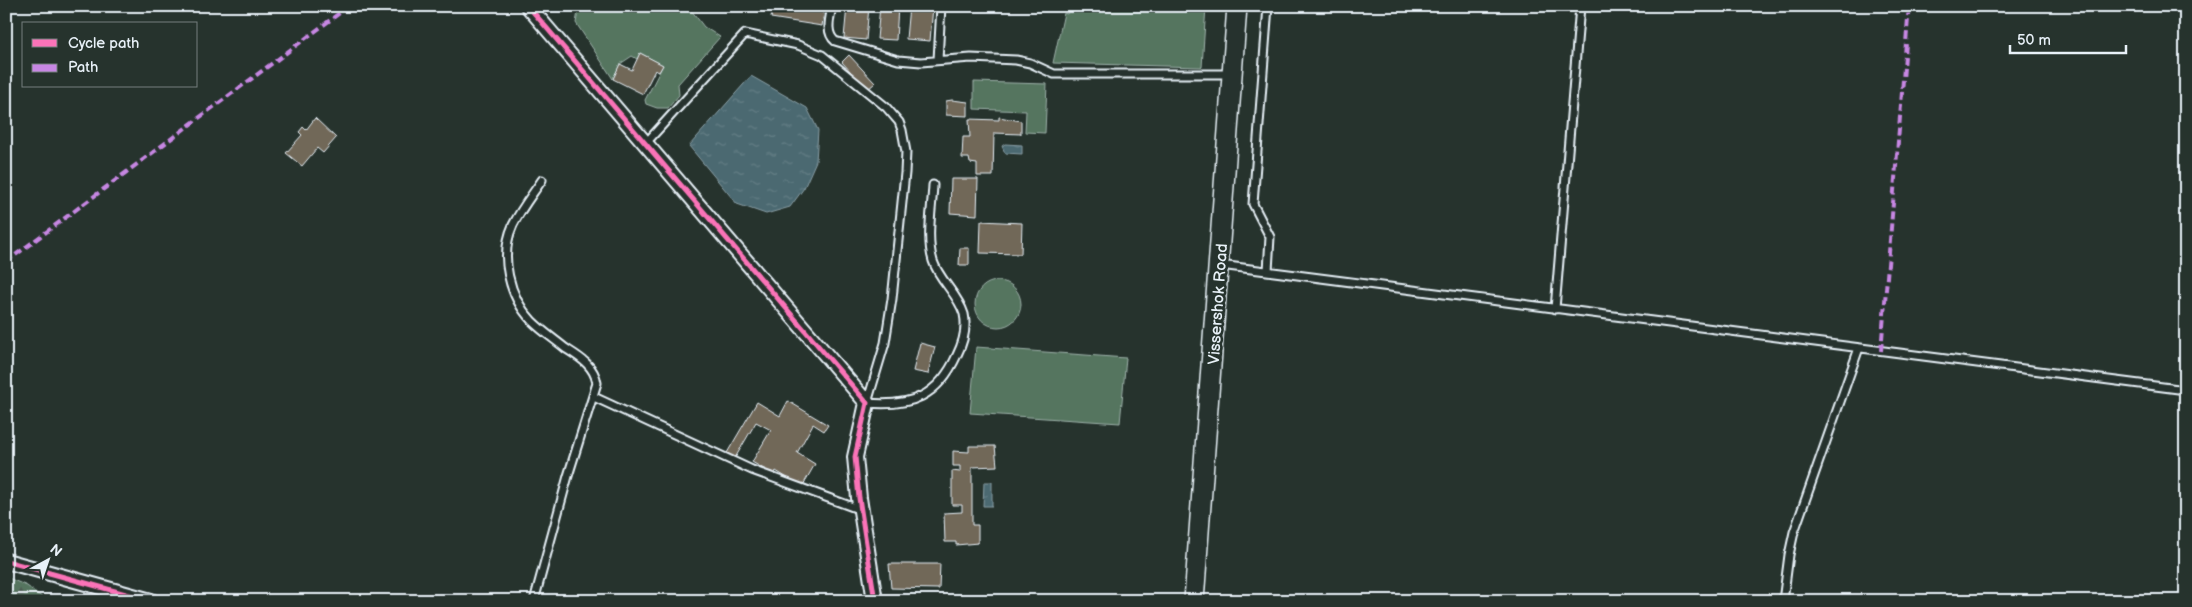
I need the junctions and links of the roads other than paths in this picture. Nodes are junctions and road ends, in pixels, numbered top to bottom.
1 (528, 6) edge
2 (832, 6) edge
3 (940, 6) edge
4 (1238, 6) edge
5 (1268, 6) edge
6 (1580, 6) edge
7 (938, 60) junction
8 (1234, 74) junction
9 (645, 144) junction
10 (542, 180) dead end
11 (933, 185) dead end
12 (1220, 265) junction
13 (1268, 271) junction
14 (1555, 309) junction
15 (1859, 348) junction
16 (2186, 390) edge
17 (594, 397) junction
18 (867, 403) junction
19 (861, 510) junction
20 (6, 562) edge
21 (145, 600) edge
22 (534, 601) edge
23 (875, 601) edge
24 (1194, 601) edge
25 (1783, 601) edge

1 - 9 street
2 - 7 lane
3 - 7 lane
4 - 8 main road, Vissershok Road
5 - 13 lane
6 - 14 lane
7 - 8 lane
8 - 12 main road, Vissershok Road
9 - 18 street
9 - 18 lane
10 - 17 lane
11 - 18 lane
12 - 13 lane
12 - 24 main road, Vissershok Road
13 - 14 lane
14 - 15 lane
15 - 16 lane
15 - 25 lane
17 - 19 lane
17 - 22 lane
18 - 19 street
19 - 23 street
20 - 21 street

